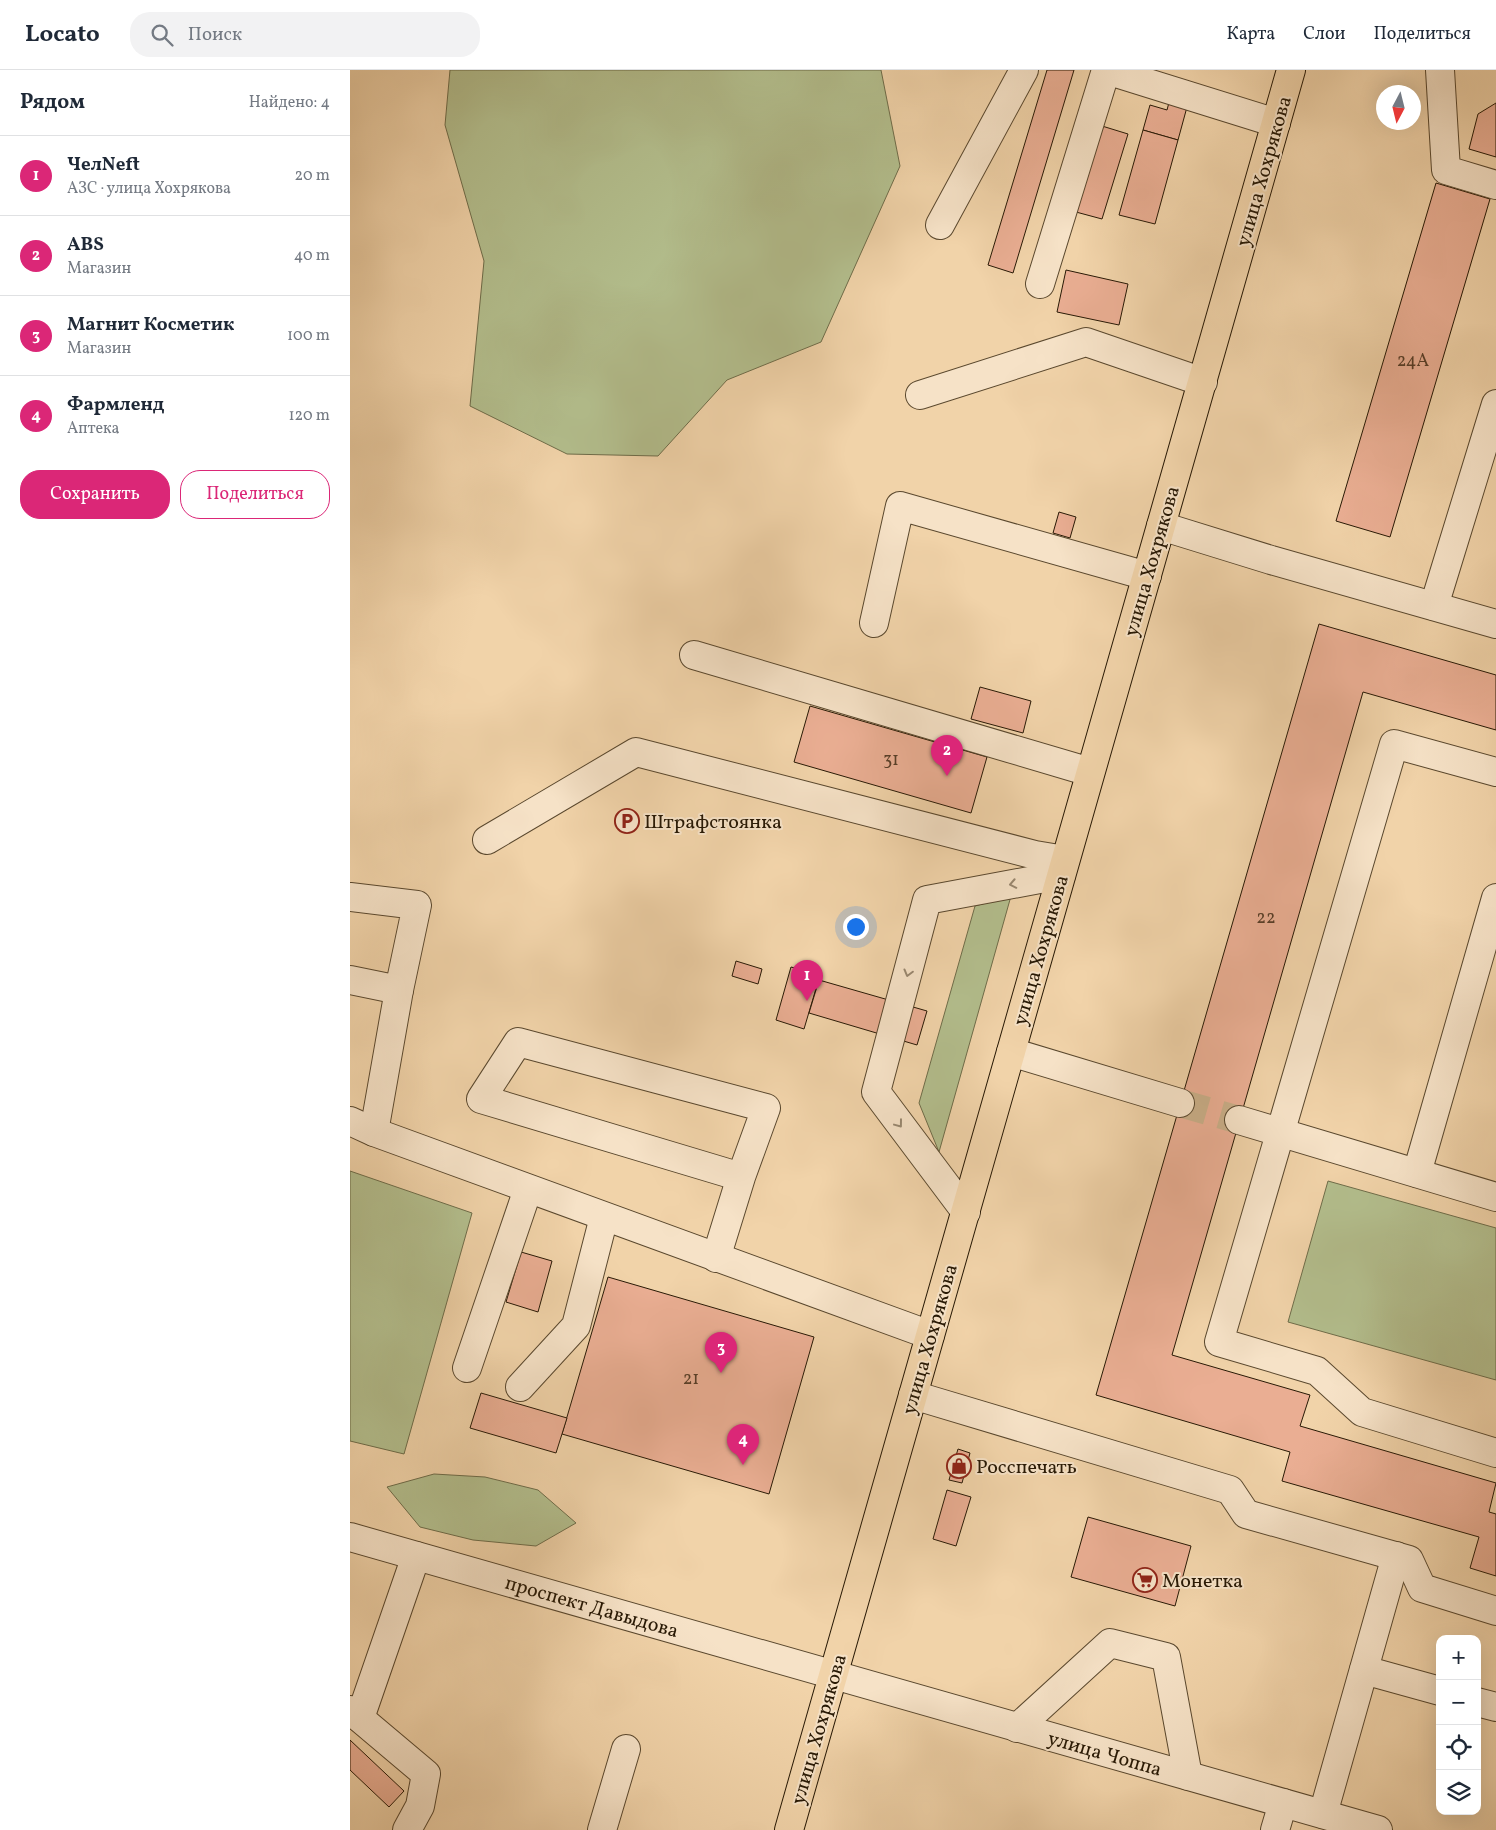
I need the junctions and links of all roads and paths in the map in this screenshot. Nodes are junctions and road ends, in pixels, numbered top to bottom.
1 (1024, 70) edge
2 (1106, 70) edge
3 (1291, 70) edge
4 (1440, 70) edge
5 (1171, 80) edge
6 (1276, 124) junction
7 (1496, 185) edge
8 (940, 225) dead end
9 (1040, 284) dead end
10 (1203, 382) junction
11 (920, 395) dead end
12 (1496, 404) edge
13 (1161, 526) junction
14 (1146, 576) junction
15 (1434, 606) junction
16 (874, 623) dead end
17 (1496, 624) edge
18 (694, 655) dead end
19 (1090, 772) junction
20 (1496, 772) edge
21 (487, 840) dead end
22 (1063, 867) junction
23 (350, 897) edge
24 (1496, 898) edge
25 (350, 980) edge
26 (399, 990) junction
27 (1011, 1052) junction
28 (1180, 1103) tunnel mouth
29 (1239, 1120) tunnel mouth
30 (362, 1126) edge
31 (1281, 1132) junction
32 (1417, 1173) junction
33 (741, 1177) junction
34 (528, 1189) junction
35 (1496, 1197) edge
36 (966, 1212) junction
37 (604, 1217) junction
38 (716, 1258) junction
39 (930, 1335) junction
40 (467, 1368) dead end
41 (520, 1387) dead end
42 (913, 1395) junction
43 (1496, 1453) edge
44 (350, 1537) edge
45 (416, 1556) junction
46 (1396, 1556) junction
47 (1496, 1611) edge
48 (1364, 1670) junction
49 (833, 1676) junction
50 (1436, 1690) edge
51 (1481, 1703) edge
52 (1496, 1707) edge
53 (355, 1714) edge
54 (1017, 1728) junction
55 (626, 1749) dead end
56 (1188, 1776) junction
57 (1283, 1803) junction
58 (1323, 1814) junction
59 (407, 1830) edge
60 (602, 1830) edge
61 (789, 1830) edge
62 (1275, 1830) edge
63 (1378, 1830) edge

1 - 8 street
2 - 5 street
2 - 9 street
3 - 6 main road, улица Хохрякова
4 - 7 street
5 - 6 street
6 - 10 main road, улица Хохрякова
10 - 11 street
10 - 13 main road, улица Хохрякова
12 - 15 street
13 - 14 main road, улица Хохрякова
13 - 15 street
14 - 16 street
14 - 19 main road, улица Хохрякова
15 - 17 street
18 - 19 street
19 - 22 main road, улица Хохрякова
20 - 31 street
21 - 22 street
22 - 27 main road, улица Хохрякова
22 -> 36 street
23 - 26 street
24 - 32 street
25 - 26 street
26 - 30 street
27 - 28 street
27 - 36 main road, улица Хохрякова
29 - 31 street
30 - 34 street
31 - 32 street
31 - 43 street
32 - 35 street
33 - 33 street
33 - 38 street
34 - 37 street
34 - 40 street
36 - 39 main road, улица Хохрякова
37 - 38 street
37 - 41 street
38 - 39 street
39 - 42 main road, улица Хохрякова
42 - 46 street
42 - 49 main road, улица Хохрякова
44 - 45 street, проспект Давыдова
45 - 49 street, проспект Давыдова
45 - 53 street
46 - 47 street
46 - 48 street
48 - 50 street
48 - 58 street
49 - 54 street, улица Чоппа
49 - 61 main road, улица Хохрякова
51 - 52 street
53 - 59 street
54 - 56 street, улица Чоппа
54 - 56 street
55 - 60 street
56 - 57 street, улица Чоппа
57 - 58 street, улица Чоппа
57 - 62 street
58 - 63 street, улица Чоппа

